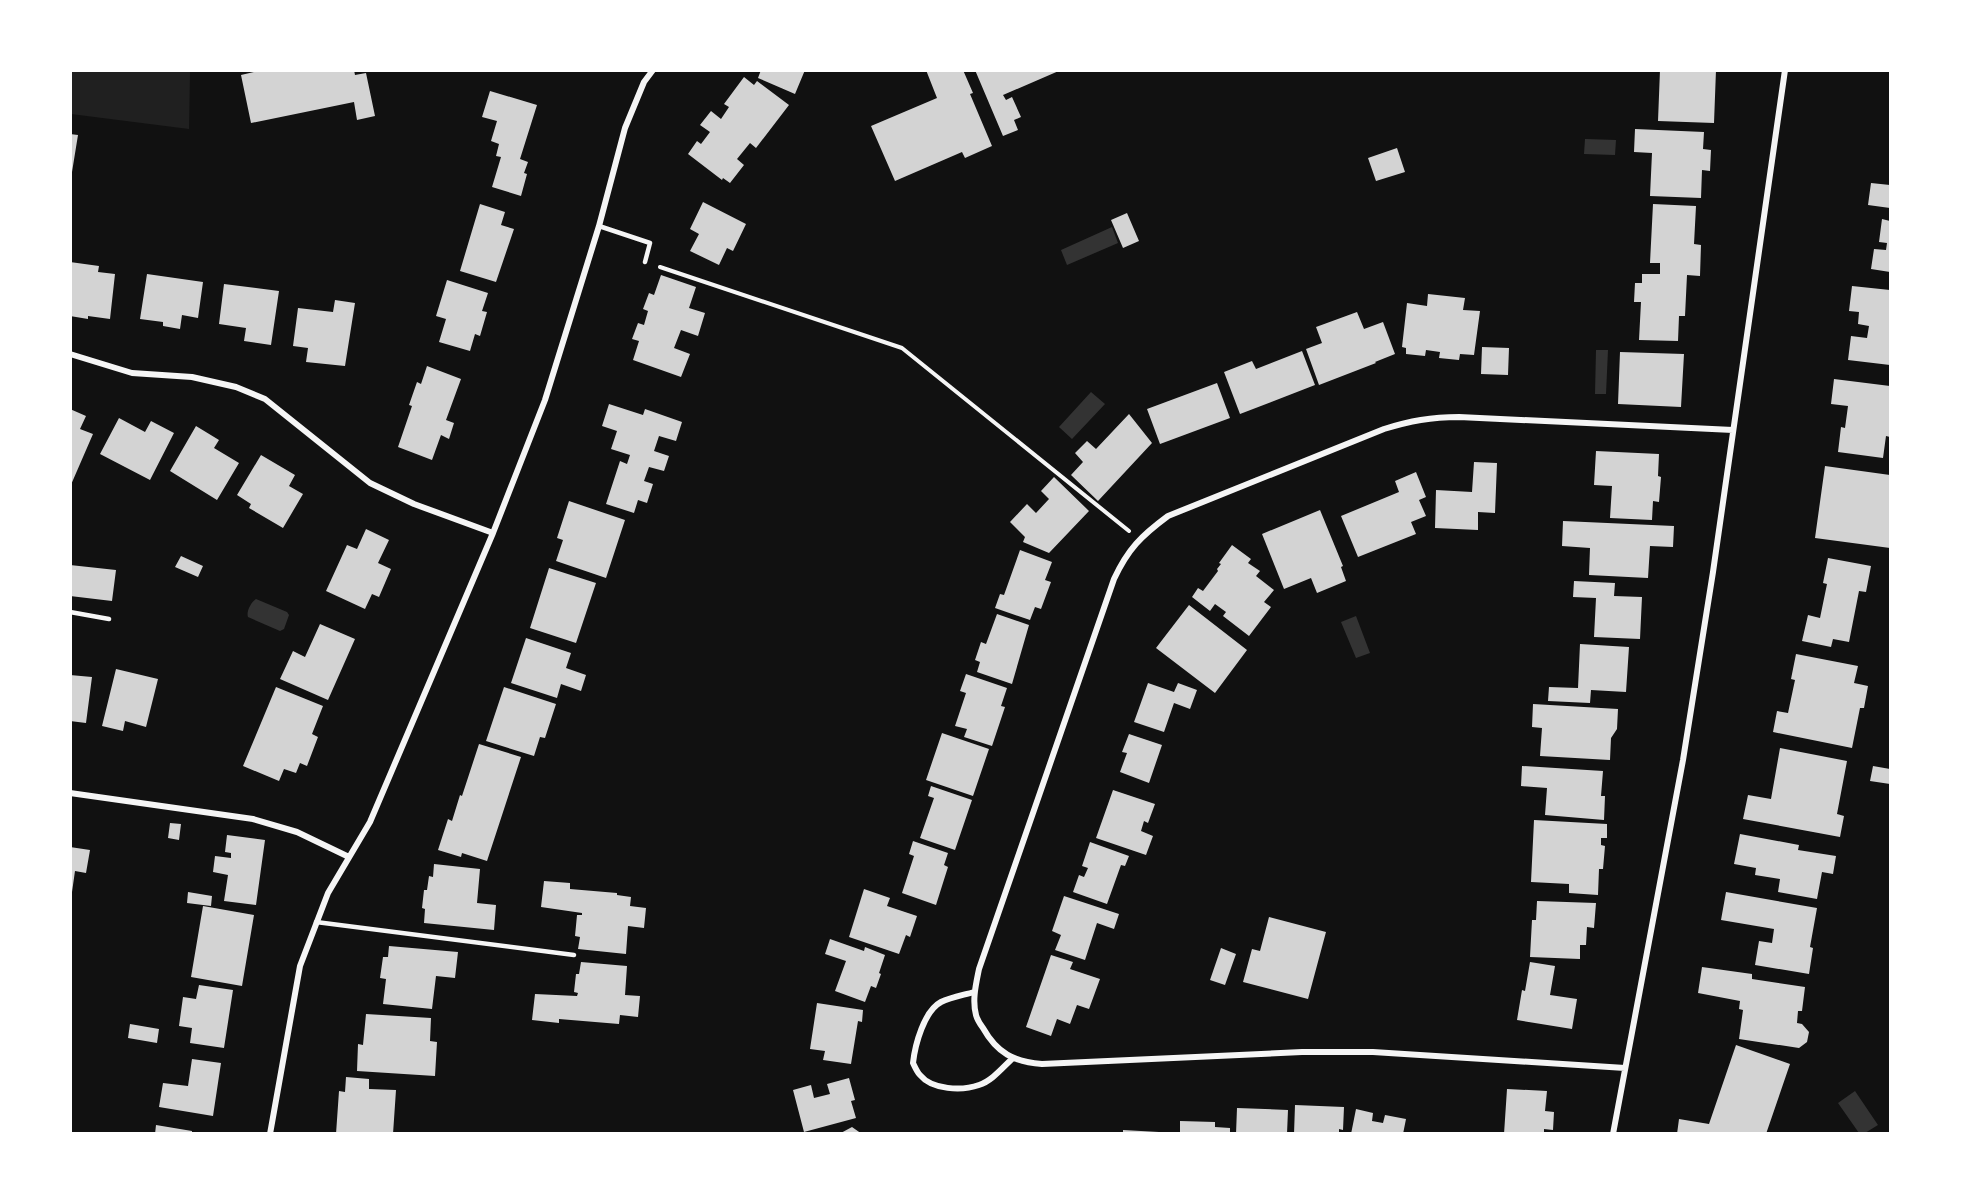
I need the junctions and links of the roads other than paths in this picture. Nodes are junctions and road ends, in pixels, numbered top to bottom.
1 (653, 70) edge
2 (1785, 70) edge
3 (599, 226) junction
4 (645, 262) road end
5 (70, 354) edge
6 (1733, 430) junction
7 (493, 533) junction
8 (70, 612) edge
9 (109, 619) dead end
10 (70, 793) edge
11 (349, 857) junction
12 (316, 922) junction
13 (574, 955) dead end
14 (974, 992) junction
15 (1013, 1058) junction
16 (1625, 1068) junction
17 (270, 1134) edge
18 (1613, 1134) edge

1 - 3 street
2 - 6 street
3 - 4 lane
3 - 7 street
5 - 7 street
6 - 14 street
6 - 16 street
7 - 11 street
8 - 9 lane
10 - 11 street
11 - 12 street
12 - 13 lane
12 - 17 street
14 - 15 street
14 - 15 street
15 - 16 street
16 - 18 street

